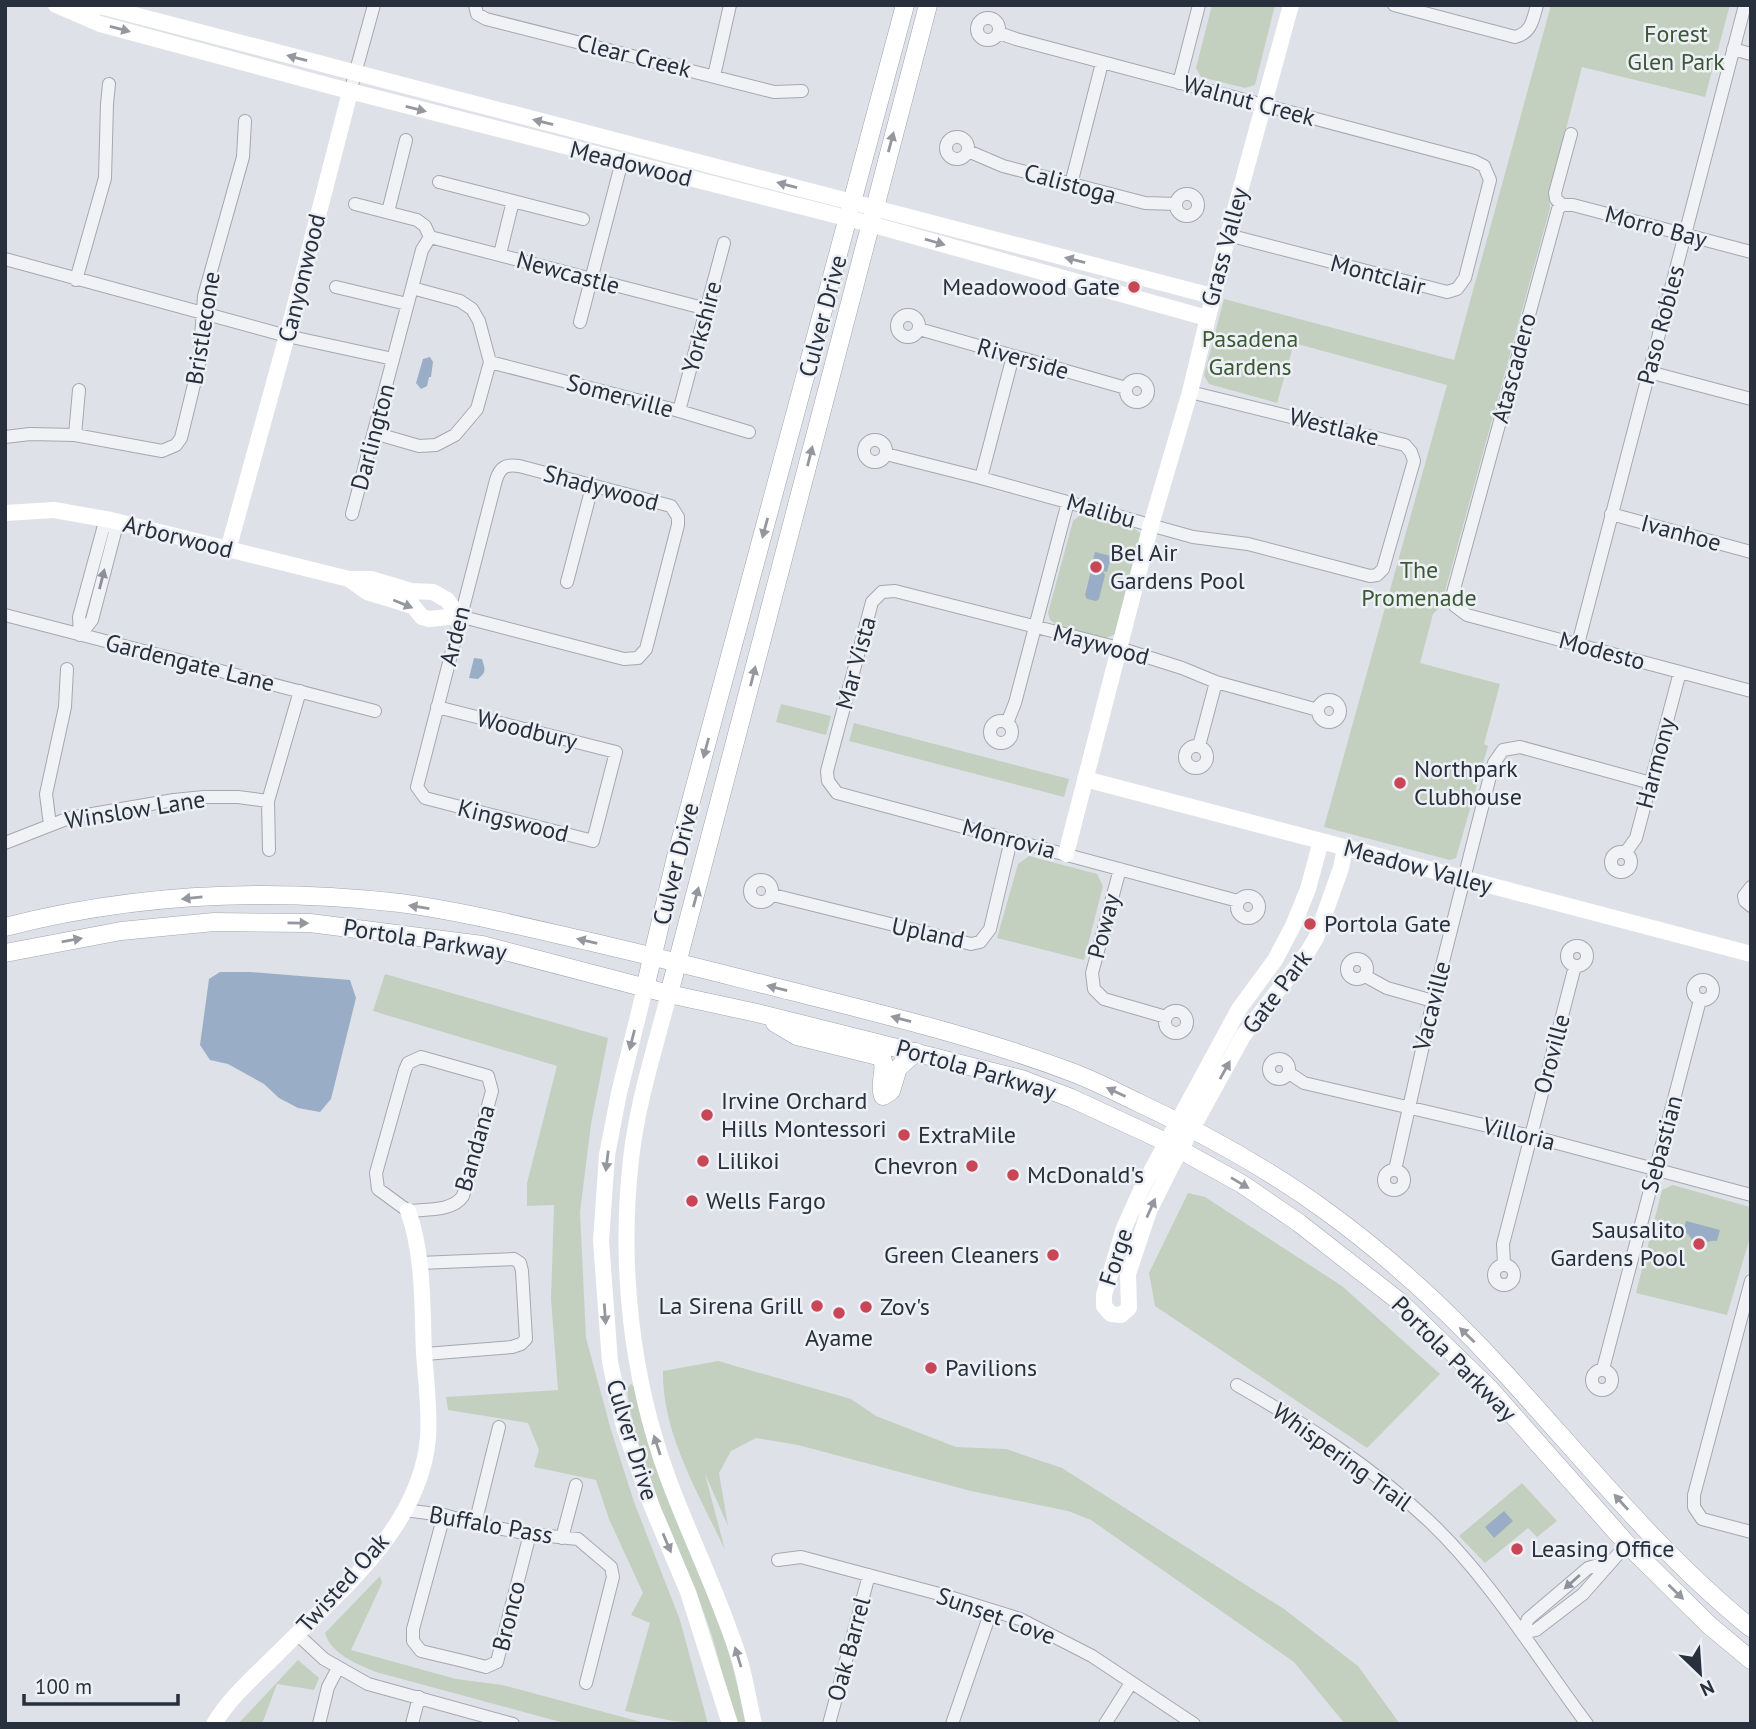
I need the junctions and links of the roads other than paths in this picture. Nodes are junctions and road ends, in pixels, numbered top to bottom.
1 (56, 5) edge
2 (85, 5) edge
3 (374, 5) edge
4 (475, 5) edge
5 (730, 5) edge
6 (905, 5) edge
7 (928, 5) edge
8 (1199, 5) edge
9 (1291, 5) edge
10 (1394, 5) edge
11 (1537, 5) edge
12 (1745, 5) edge
13 (999, 33) dead end
14 (1733, 49) junction
15 (1751, 54) edge
16 (1102, 63) junction
17 (355, 73) junction
18 (714, 76) junction
19 (1179, 83) junction
20 (110, 84) dead end
21 (802, 91) dead end
22 (350, 92) junction
23 (1263, 105) junction
24 (245, 121) dead end
25 (1571, 134) dead end
26 (406, 140) dead end
27 (968, 151) dead end
28 (622, 162) junction
29 (1490, 180) joint
30 (439, 182) dead end
31 (1071, 184) junction
32 (513, 201) junction
33 (355, 204) dead end
34 (1175, 204) dead end
35 (1562, 205) junction
36 (851, 211) junction
37 (388, 212) junction
38 (872, 216) junction
39 (583, 219) dead end
40 (1228, 235) junction
41 (1685, 235) junction
42 (430, 237) junction
43 (724, 243) dead end
44 (1751, 252) edge
45 (500, 254) junction
46 (5, 259) edge
47 (591, 278) junction
48 (76, 279) junction
49 (1160, 281) junction
50 (336, 287) dead end
51 (412, 288) junction
52 (1212, 296) junction
53 (407, 304) junction
54 (1153, 305) junction
55 (707, 309) junction
56 (202, 312) junction
57 (1207, 318) junction
58 (580, 322) dead end
59 (919, 329) dead end
60 (288, 336) junction
61 (1013, 356) junction
62 (394, 359) junction
63 (491, 362) junction
64 (1649, 372) junction
65 (1126, 388) dead end
66 (79, 390) dead end
67 (1190, 392) junction
68 (1751, 399) edge
69 (679, 411) junction
70 (749, 432) dead end
71 (374, 433) junction
72 (75, 435) junction
73 (5, 437) edge
74 (886, 454) dead end
75 (499, 471) joint
76 (981, 478) junction
77 (592, 486) junction
78 (1068, 502) junction
79 (5, 513) edge
80 (352, 514) dead end
81 (1611, 514) junction
82 (1400, 516) joint
83 (111, 520) junction
84 (1151, 525) junction
85 (228, 550) junction
86 (1751, 552) edge
87 (349, 579) junction
88 (567, 582) dead end
89 (882, 592) joint
90 (1455, 606) joint
91 (5, 615) edge
92 (459, 616) junction
93 (1036, 627) junction
94 (80, 635) junction
95 (1578, 644) junction
96 (1119, 648) junction
97 (638, 658) joint
98 (67, 669) dead end
99 (1680, 672) junction
100 (1216, 682) junction
101 (300, 691) junction
102 (1751, 691) edge
103 (437, 707) junction
104 (1318, 710) dead end
105 (376, 711) dead end
106 (1007, 723) dead end
107 (837, 738) joint
108 (1199, 746) dead end
109 (616, 752) joint
110 (1085, 779) junction
111 (1651, 783) junction
112 (425, 798) joint
113 (268, 801) junction
114 (50, 825) junction
115 (1011, 840) junction
116 (1321, 841) junction
117 (5, 843) edge
118 (1345, 848) junction
119 (269, 850) dead end
120 (1626, 852) dead end
121 (1066, 854) junction
122 (1120, 869) junction
123 (1464, 879) junction
124 (1751, 887) edge
125 (773, 895) dead end
126 (1304, 900) junction
127 (1238, 901) dead end
128 (1751, 906) edge
129 (1327, 909) junction
130 (5, 927) edge
131 (5, 953) edge
132 (1751, 954) edge
133 (653, 956) junction
134 (678, 962) junction
135 (1575, 966) dead end
136 (1365, 976) dead end
137 (645, 988) junction
138 (669, 994) junction
139 (1700, 1000) dead end
140 (1433, 1001) junction
141 (757, 1013) junction
142 (1166, 1017) dead end
143 (916, 1052) junction
144 (1289, 1073) dead end
145 (1408, 1106) junction
146 (1185, 1125) junction
147 (1531, 1136) junction
148 (1174, 1146) junction
149 (1656, 1168) junction
150 (1395, 1170) dead end
151 (1751, 1195) edge
152 (408, 1211) junction
153 (419, 1263) junction
154 (1504, 1264) dead end
155 (1751, 1281) edge
156 (1744, 1332) edge
157 (425, 1354) junction
158 (1603, 1369) dead end
159 (1237, 1385) dead end
160 (499, 1427) dead end
161 (576, 1485) dead end
162 (404, 1510) junction
163 (444, 1515) junction
164 (475, 1524) junction
165 (1751, 1532) edge
166 (530, 1534) junction
167 (562, 1538) junction
168 (1627, 1544) junction
169 (778, 1560) dead end
170 (1684, 1570) junction
171 (869, 1575) junction
172 (991, 1611) junction
173 (1751, 1628) edge
174 (1522, 1633) junction
175 (297, 1634) junction
176 (1751, 1660) edge
177 (338, 1668) junction
178 (586, 1683) dead end
179 (1131, 1683) junction
180 (419, 1697) junction
181 (508, 1723) edge
182 (214, 1724) edge
183 (319, 1724) edge
184 (412, 1724) edge
185 (730, 1724) edge
186 (754, 1724) edge
187 (829, 1724) edge
188 (952, 1724) edge
189 (1104, 1724) edge
190 (1194, 1724) edge
191 (1587, 1724) edge

1 -> 22 street, Meadowood
17 -> 2 street, Meadowood
3 - 17 street, Canyonwood
4 - 18 street, Clear Creek
5 - 18 street
6 - 36 main road, Culver Drive
38 -> 7 main road, Culver Drive
8 - 19 street
9 - 23 street, Grass Valley
10 - 11 street
12 - 14 street, Paso Robles
13 - 16 street, Walnut Creek
14 - 15 street
14 - 41 street, Paso Robles
16 - 19 street, Walnut Creek
16 - 31 street
17 - 22 street, Canyonwood
36 -> 17 street, Meadowood
18 - 21 street, Clear Creek
19 - 23 street, Walnut Creek
20 - 48 street
22 -> 28 street, Meadowood
22 - 60 street, Canyonwood
23 - 29 street, Walnut Creek
23 - 40 street, Grass Valley
24 - 56 street, Bristlecone
25 - 35 street, Atascadero
26 - 37 street
27 - 31 street, Calistoga
28 - 36 street, Meadowood
28 - 47 street
29 - 40 street, Montclair
30 - 32 street
31 - 34 street, Calistoga
32 - 39 street
32 - 45 street
33 - 37 street
35 - 41 street, Morro Bay
35 - 90 street, Atascadero
36 - 38 street, Meadowood
36 -> 133 main road, Culver Drive
37 - 42 street
49 -> 38 street, Meadowood
38 -> 54 street, Meadowood
134 -> 38 main road, Culver Drive
40 - 52 street, Grass Valley
41 - 44 street, Morro Bay
41 - 64 street, Paso Robles
42 - 45 street, Newcastle
42 - 51 street, Darlington
43 - 55 street, Yorkshire
45 - 47 street, Newcastle
46 - 48 street, Darlington
47 - 55 street, Newcastle
47 - 58 street
48 - 56 street, Darlington
49 - 52 street, Meadowood
49 - 54 street
50 - 53 street
51 - 53 street, Darlington
51 - 63 street
52 - 57 street, Grass Valley
53 - 62 street, Darlington
54 - 57 street, Meadowood
55 - 69 street, Yorkshire
56 - 60 street, Darlington
56 - 72 street, Bristlecone
57 - 67 street, Grass Valley
59 - 61 street, Riverside
60 - 62 street, Darlington
60 - 85 street, Canyonwood
61 - 65 street, Riverside
61 - 76 street
62 - 71 street, Darlington
63 - 69 street, Somerville
63 - 71 street
64 - 68 street
64 - 81 street, Paso Robles
66 - 72 street
67 - 82 street, Westlake
67 - 84 street, Grass Valley
69 - 70 street, Somerville
71 - 80 street, Darlington
72 - 73 street
74 - 76 street, Malibu
75 - 77 street, Shadywood
75 - 92 street, Arden
76 - 78 street, Malibu
77 - 88 street
77 - 97 street, Shadywood
78 - 84 street, Malibu
78 - 93 street
79 - 83 street, Arborwood
81 - 86 street, Ivanhoe
81 - 95 street, Paso Robles
82 - 84 street, Malibu
83 - 85 street, Arborwood
83 - 94 street
84 - 96 street, Grass Valley
85 - 87 street, Arborwood
87 -> 92 street, Arborwood
87 - 92 street, Arborwood
89 - 93 street, Maywood
89 - 107 street, Mar Vista
90 - 95 street, Modesto
91 - 94 street, Gardengate Lane
92 - 97 street, Arborwood
92 - 103 street, Arden
93 - 96 street, Maywood
93 - 106 street
94 - 101 street, Gardengate Lane
95 - 99 street, Modesto
96 - 100 street, Maywood
96 - 110 street, Grass Valley
98 - 114 street
99 - 102 street, Modesto
99 - 111 street, Harmony
100 - 104 street, Maywood
100 - 108 street
101 - 105 street, Gardengate Lane
101 - 113 street
103 - 109 street, Woodbury
103 - 112 street, Arden
107 - 115 street, Monrovia
109 - 112 street, Kingswood
110 - 116 street, Meadow Valley
110 - 121 street, Grass Valley
111 - 120 street, Harmony
111 - 123 street, Vacaville
113 - 114 street, Winslow Lane
113 - 119 street
114 - 117 street, Winslow Lane
115 - 121 street, Monrovia
115 - 125 street, Upland
116 - 118 street, Meadow Valley
116 - 126 street, Gate Park
118 - 123 street, Meadow Valley
118 - 129 street, Gate Park
121 - 122 street, Monrovia
122 - 127 street, Monrovia
122 - 142 street, Poway
123 - 132 street, Meadow Valley
123 - 140 street, Vacaville
124 - 128 street
126 - 129 street
126 - 146 street, Gate Park
146 -> 129 street, Gate Park
133 -> 130 main road, Portola Parkway
131 -> 137 main road, Portola Parkway
133 - 134 main road, Portola Parkway
133 - 137 main road, Culver Drive
134 - 138 main road, Culver Drive
146 -> 134 main road, Portola Parkway
135 - 147 street, Oroville
136 - 140 street
137 - 138 main road, Portola Parkway
137 -> 185 street, Culver Drive
138 - 141 main road, Portola Parkway
186 -> 138 street, Culver Drive
139 - 149 street, Sebastian
140 - 145 street, Vacaville
141 - 143 main road, Portola Parkway
141 - 143 main road
143 - 148 main road, Portola Parkway
144 - 145 street, Villoria
145 - 147 street, Villoria
145 - 150 street, Vacaville
146 - 148 street, Forge
170 -> 146 main road, Portola Parkway
147 - 149 street, Villoria
147 - 154 street, Oroville
148 -> 148 street, Forge
148 -> 168 main road, Portola Parkway
149 - 151 street, Villoria
149 - 158 street, Sebastian
152 - 152 street, Bandana
152 - 153 street, Twisted Oak
153 - 157 street, Twisted Oak
153 - 157 street
155 - 156 street
156 - 165 street
157 - 162 street, Twisted Oak
159 - 174 street, Whispering Trail
160 - 164 street
161 - 167 street
162 - 163 street, Buffalo Pass
162 - 175 street, Twisted Oak
163 - 164 street, Buffalo Pass
163 - 166 street, Bronco
164 - 166 street, Buffalo Pass
166 - 167 street, Buffalo Pass
167 - 178 street, Buffalo Pass
168 - 170 main road
168 - 174 street
168 -> 176 main road, Portola Parkway
169 - 171 street, Sunset Cove
170 - 173 main road, Portola Parkway
171 - 172 street, Sunset Cove
171 - 187 street, Oak Barrel
172 - 179 street, Sunset Cove
172 - 188 street
174 - 191 street, Whispering Trail
175 - 177 street
175 - 182 street, Twisted Oak
177 - 180 street
177 - 183 street
179 - 189 street
179 - 190 street, Sunset Cove
180 - 181 street
180 - 184 street

